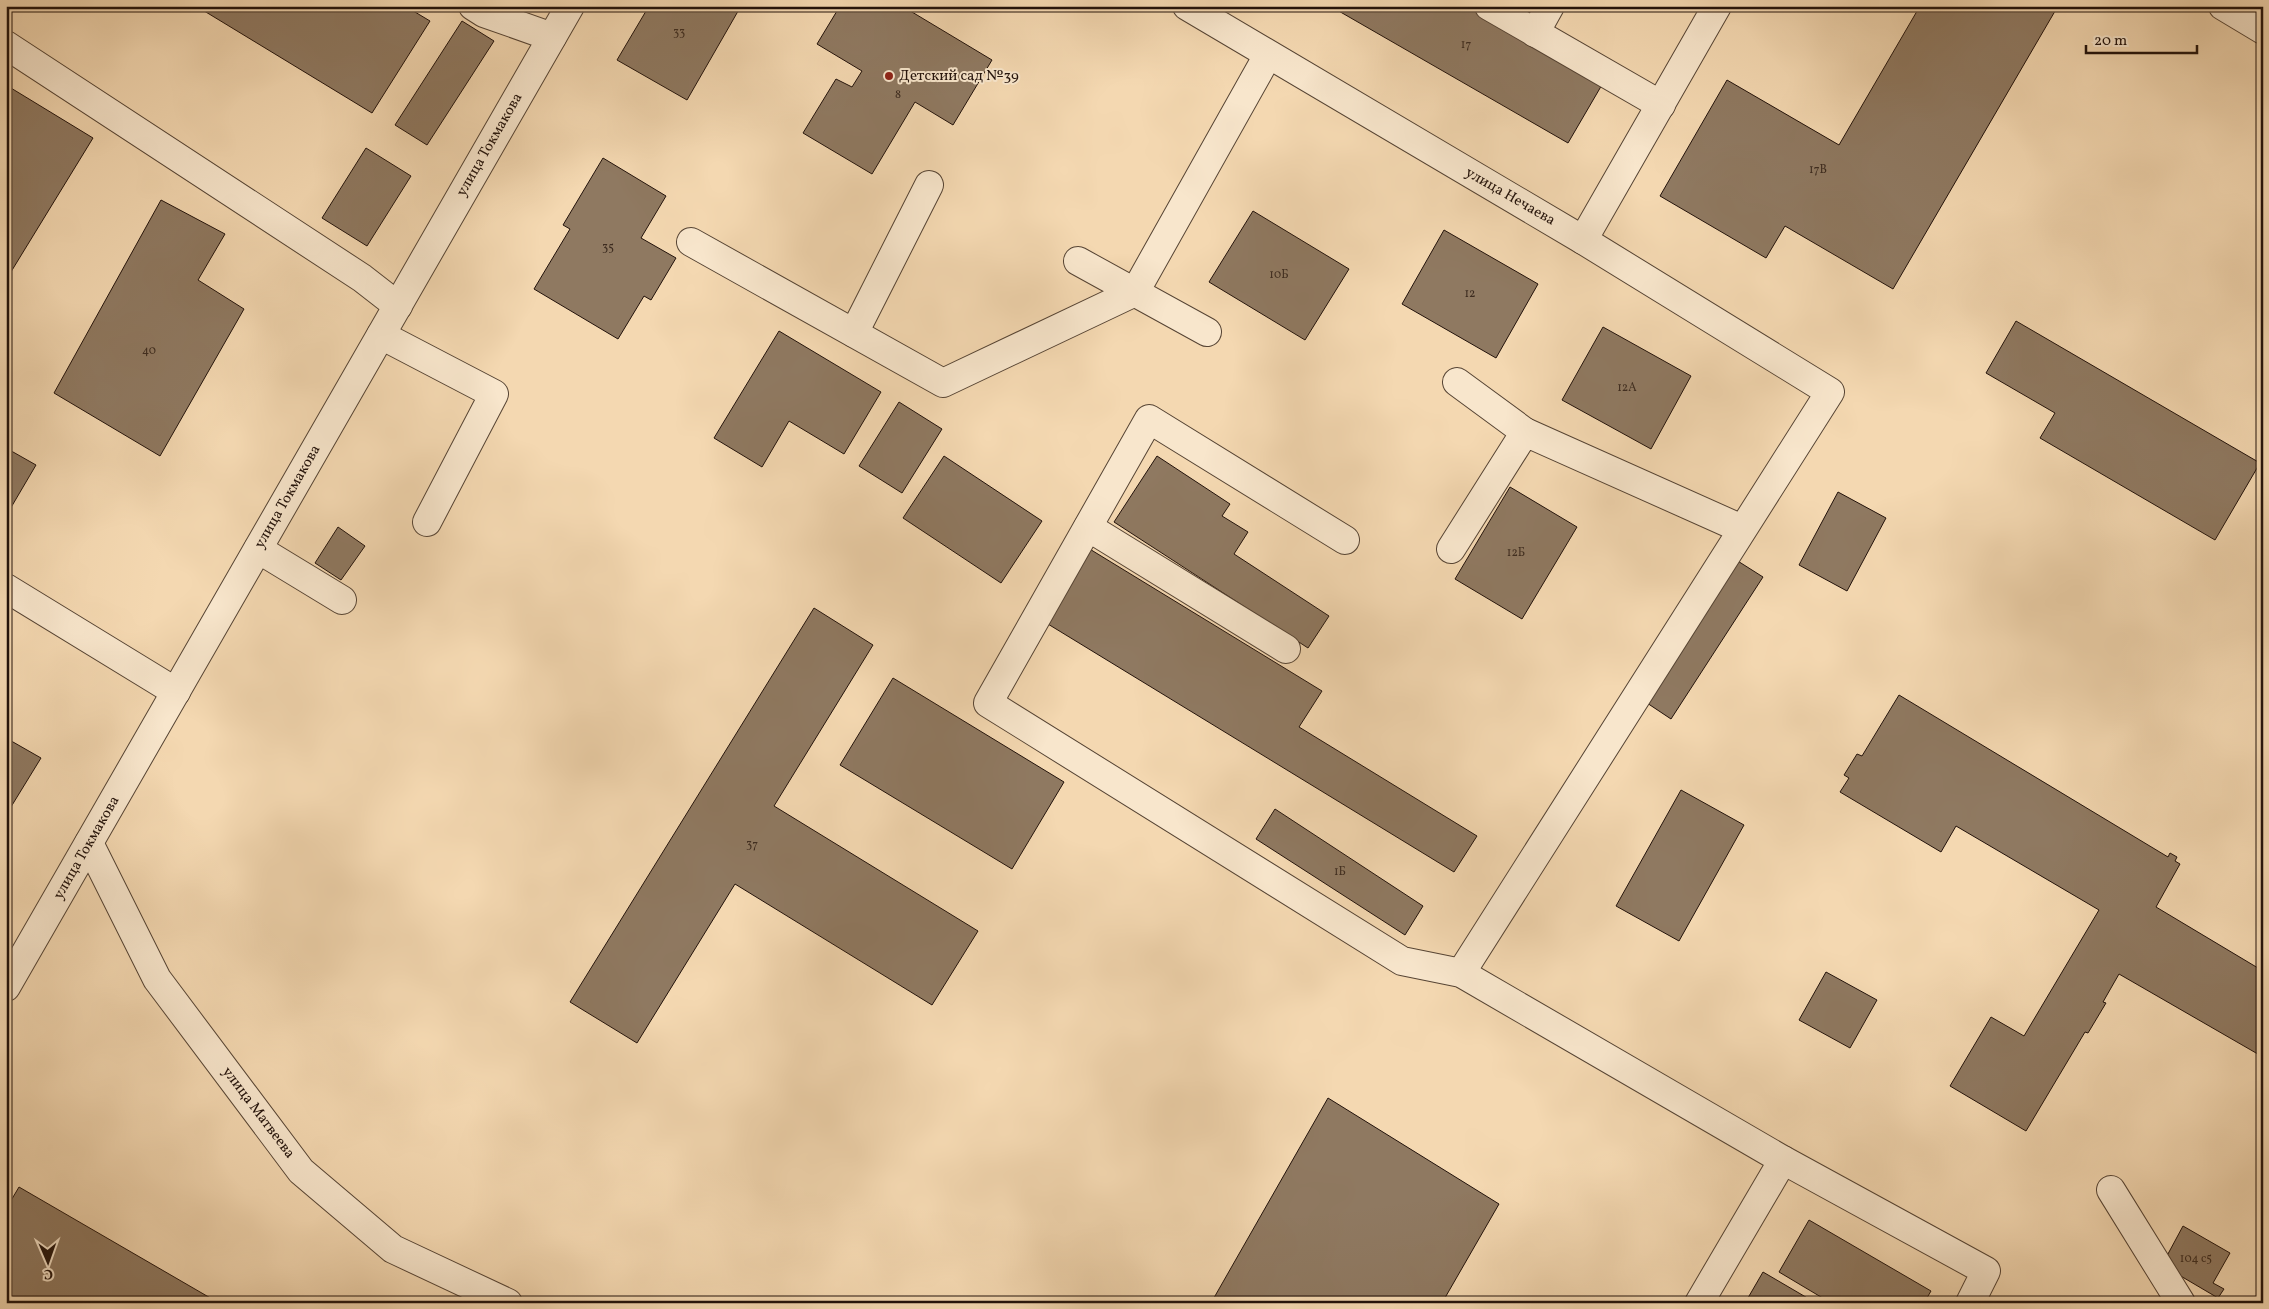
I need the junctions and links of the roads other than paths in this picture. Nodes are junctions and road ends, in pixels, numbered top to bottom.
1 (473, 6) edge
2 (570, 6) edge
3 (1187, 6) edge
4 (1489, 6) edge
5 (1550, 6) edge
6 (1717, 6) edge
7 (2223, 6) edge
8 (2263, 30) edge
9 (1535, 33) junction
10 (552, 37) junction
11 (6, 45) edge
12 (1268, 55) junction
13 (1661, 105) junction
14 (929, 185) dead end
15 (1583, 240) junction
16 (691, 242) dead end
17 (1078, 261) dead end
18 (1135, 292) junction
19 (398, 306) junction
20 (1207, 332) dead end
21 (854, 334) junction
22 (381, 335) junction
23 (1457, 382) dead end
24 (1525, 432) junction
25 (426, 522) dead end
26 (1088, 526) junction
27 (1742, 529) junction
28 (1346, 540) dead end
29 (258, 549) junction
30 (1451, 549) dead end
31 (6, 588) edge
32 (342, 600) dead end
33 (1286, 649) dead end
34 (176, 692) junction
35 (89, 844) junction
36 (1461, 973) junction
37 (6, 987) edge
38 (1784, 1160) junction
39 (2111, 1190) dead end
40 (508, 1303) edge
41 (1699, 1303) edge
42 (1970, 1303) edge
43 (2181, 1303) edge

1 - 10 street
2 - 10 street, улица Токмакова
3 - 12 street, улица Нечаева
4 - 9 street
5 - 9 street
6 - 13 street
7 - 8 street
9 - 13 street
10 - 19 street, улица Токмакова
11 - 19 street
12 - 15 street, улица Нечаева
12 - 18 street
13 - 15 street
14 - 21 street
15 - 27 street, улица Нечаева
16 - 21 street
17 - 18 street
18 - 20 street
18 - 21 street
19 - 22 street, улица Токмакова
22 - 25 street
22 - 29 street, улица Токмакова
23 - 24 street
24 - 27 street
24 - 30 street
26 - 28 street
26 - 33 street
26 - 36 street
27 - 36 street
29 - 32 street
29 - 34 street, улица Токмакова
31 - 34 street
34 - 35 street, улица Токмакова
35 - 37 street, улица Токмакова
35 - 40 street, улица Матвеева
36 - 38 street
38 - 41 street
38 - 42 street
39 - 43 street

